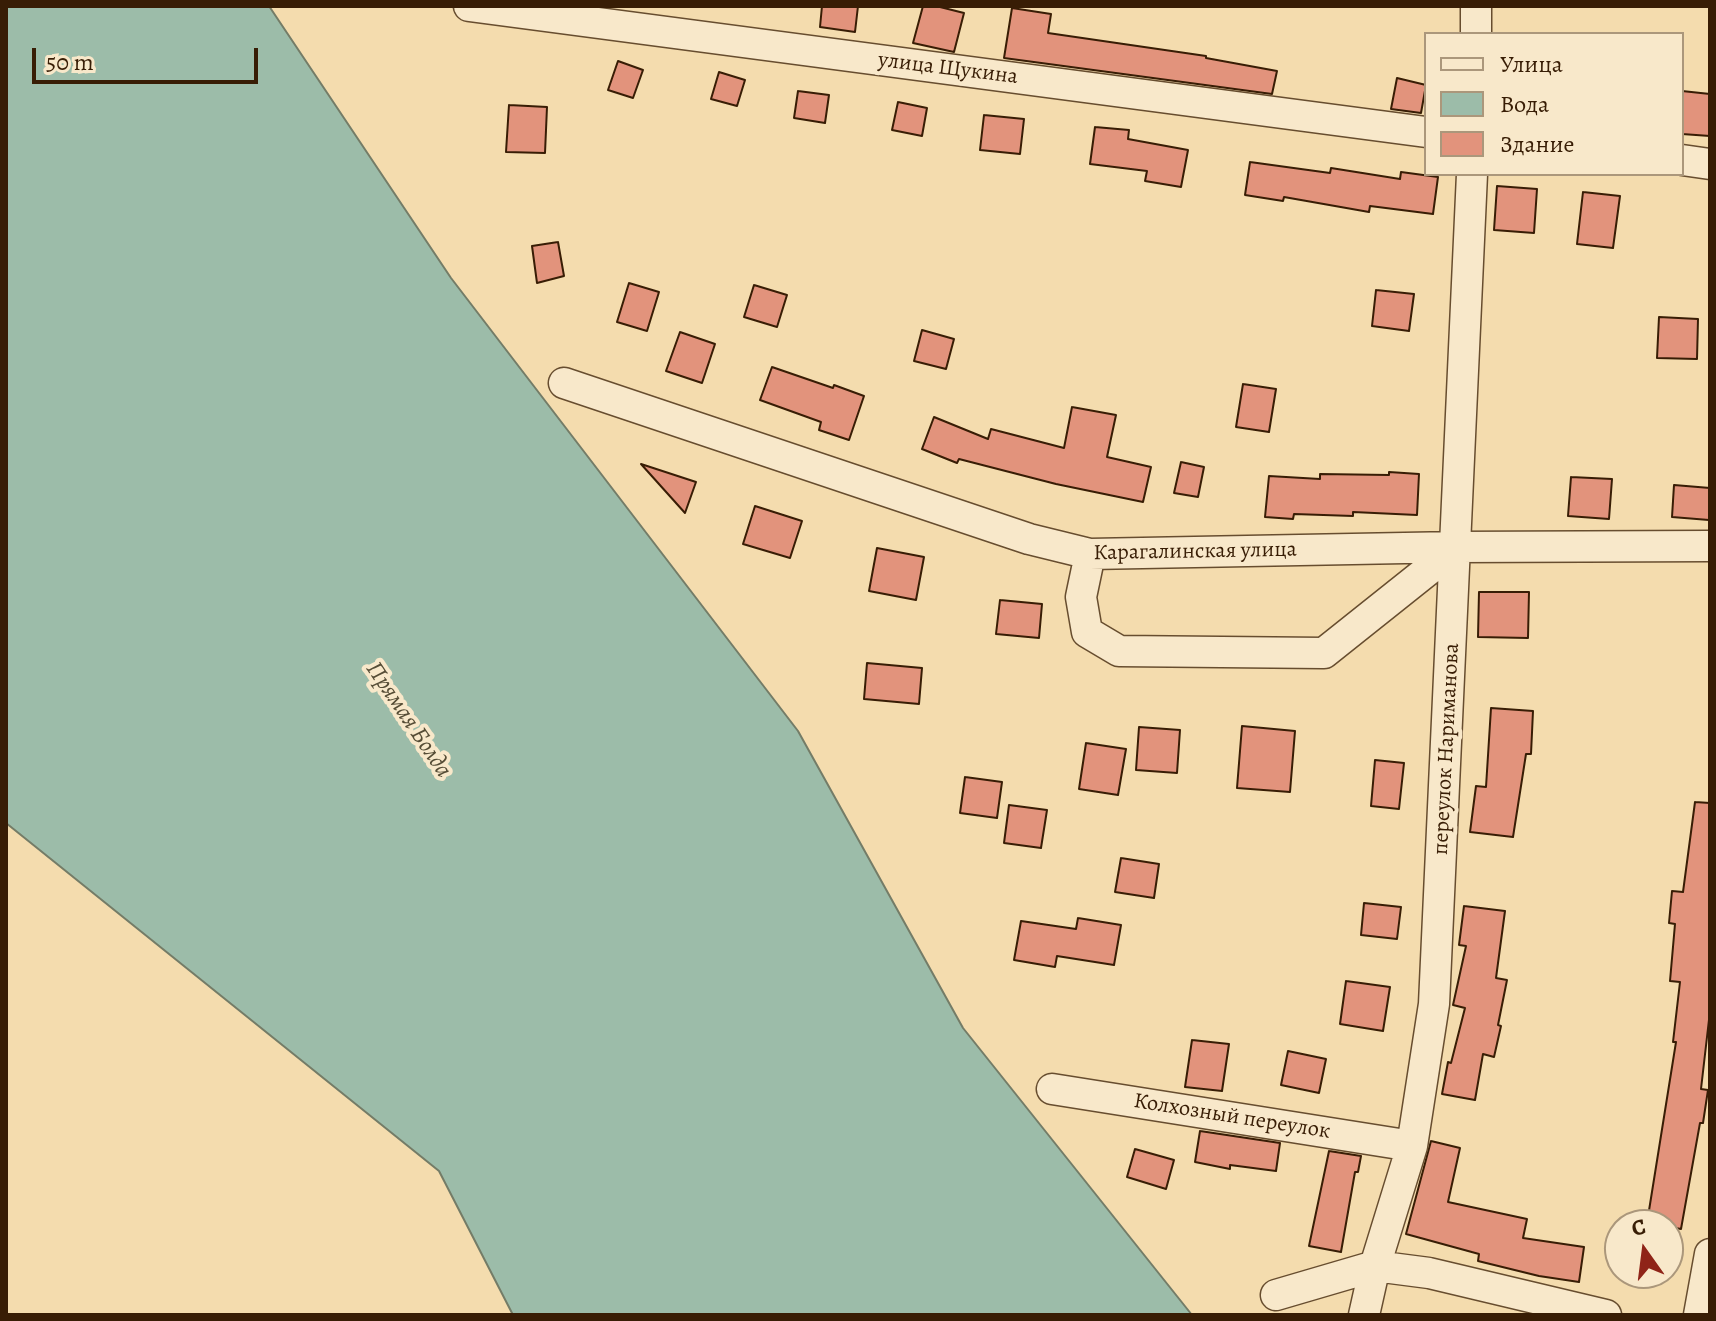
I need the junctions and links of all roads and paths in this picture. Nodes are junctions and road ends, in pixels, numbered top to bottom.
1 (469, 6) edge
2 (1476, 6) edge
3 (1476, 32) edge
4 (1424, 132) edge
5 (1684, 160) edge
6 (1710, 164) edge
7 (1472, 176) edge
8 (564, 383) dead end
9 (1710, 546) edge
10 (1457, 547) junction
11 (1090, 554) junction
12 (1052, 1089) dead end
13 (1412, 1146) junction
14 (1710, 1254) edge
15 (1375, 1266) junction
16 (1276, 1295) dead end
17 (1364, 1315) edge
18 (1606, 1315) edge
19 (1699, 1315) edge

1 - 4 street, улица Щукина
2 - 3 street
5 - 6 street
7 - 10 street, переулок Нариманова
8 - 11 street, Карагалинская улица
9 - 10 street, Карагалинская улица
10 - 11 street, Карагалинская улица
10 - 11 street
10 - 13 street, переулок Нариманова
12 - 13 street, Колхозный переулок
13 - 15 street, переулок Нариманова
14 - 19 street
15 - 16 street
15 - 17 street, переулок Нариманова
15 - 18 street

